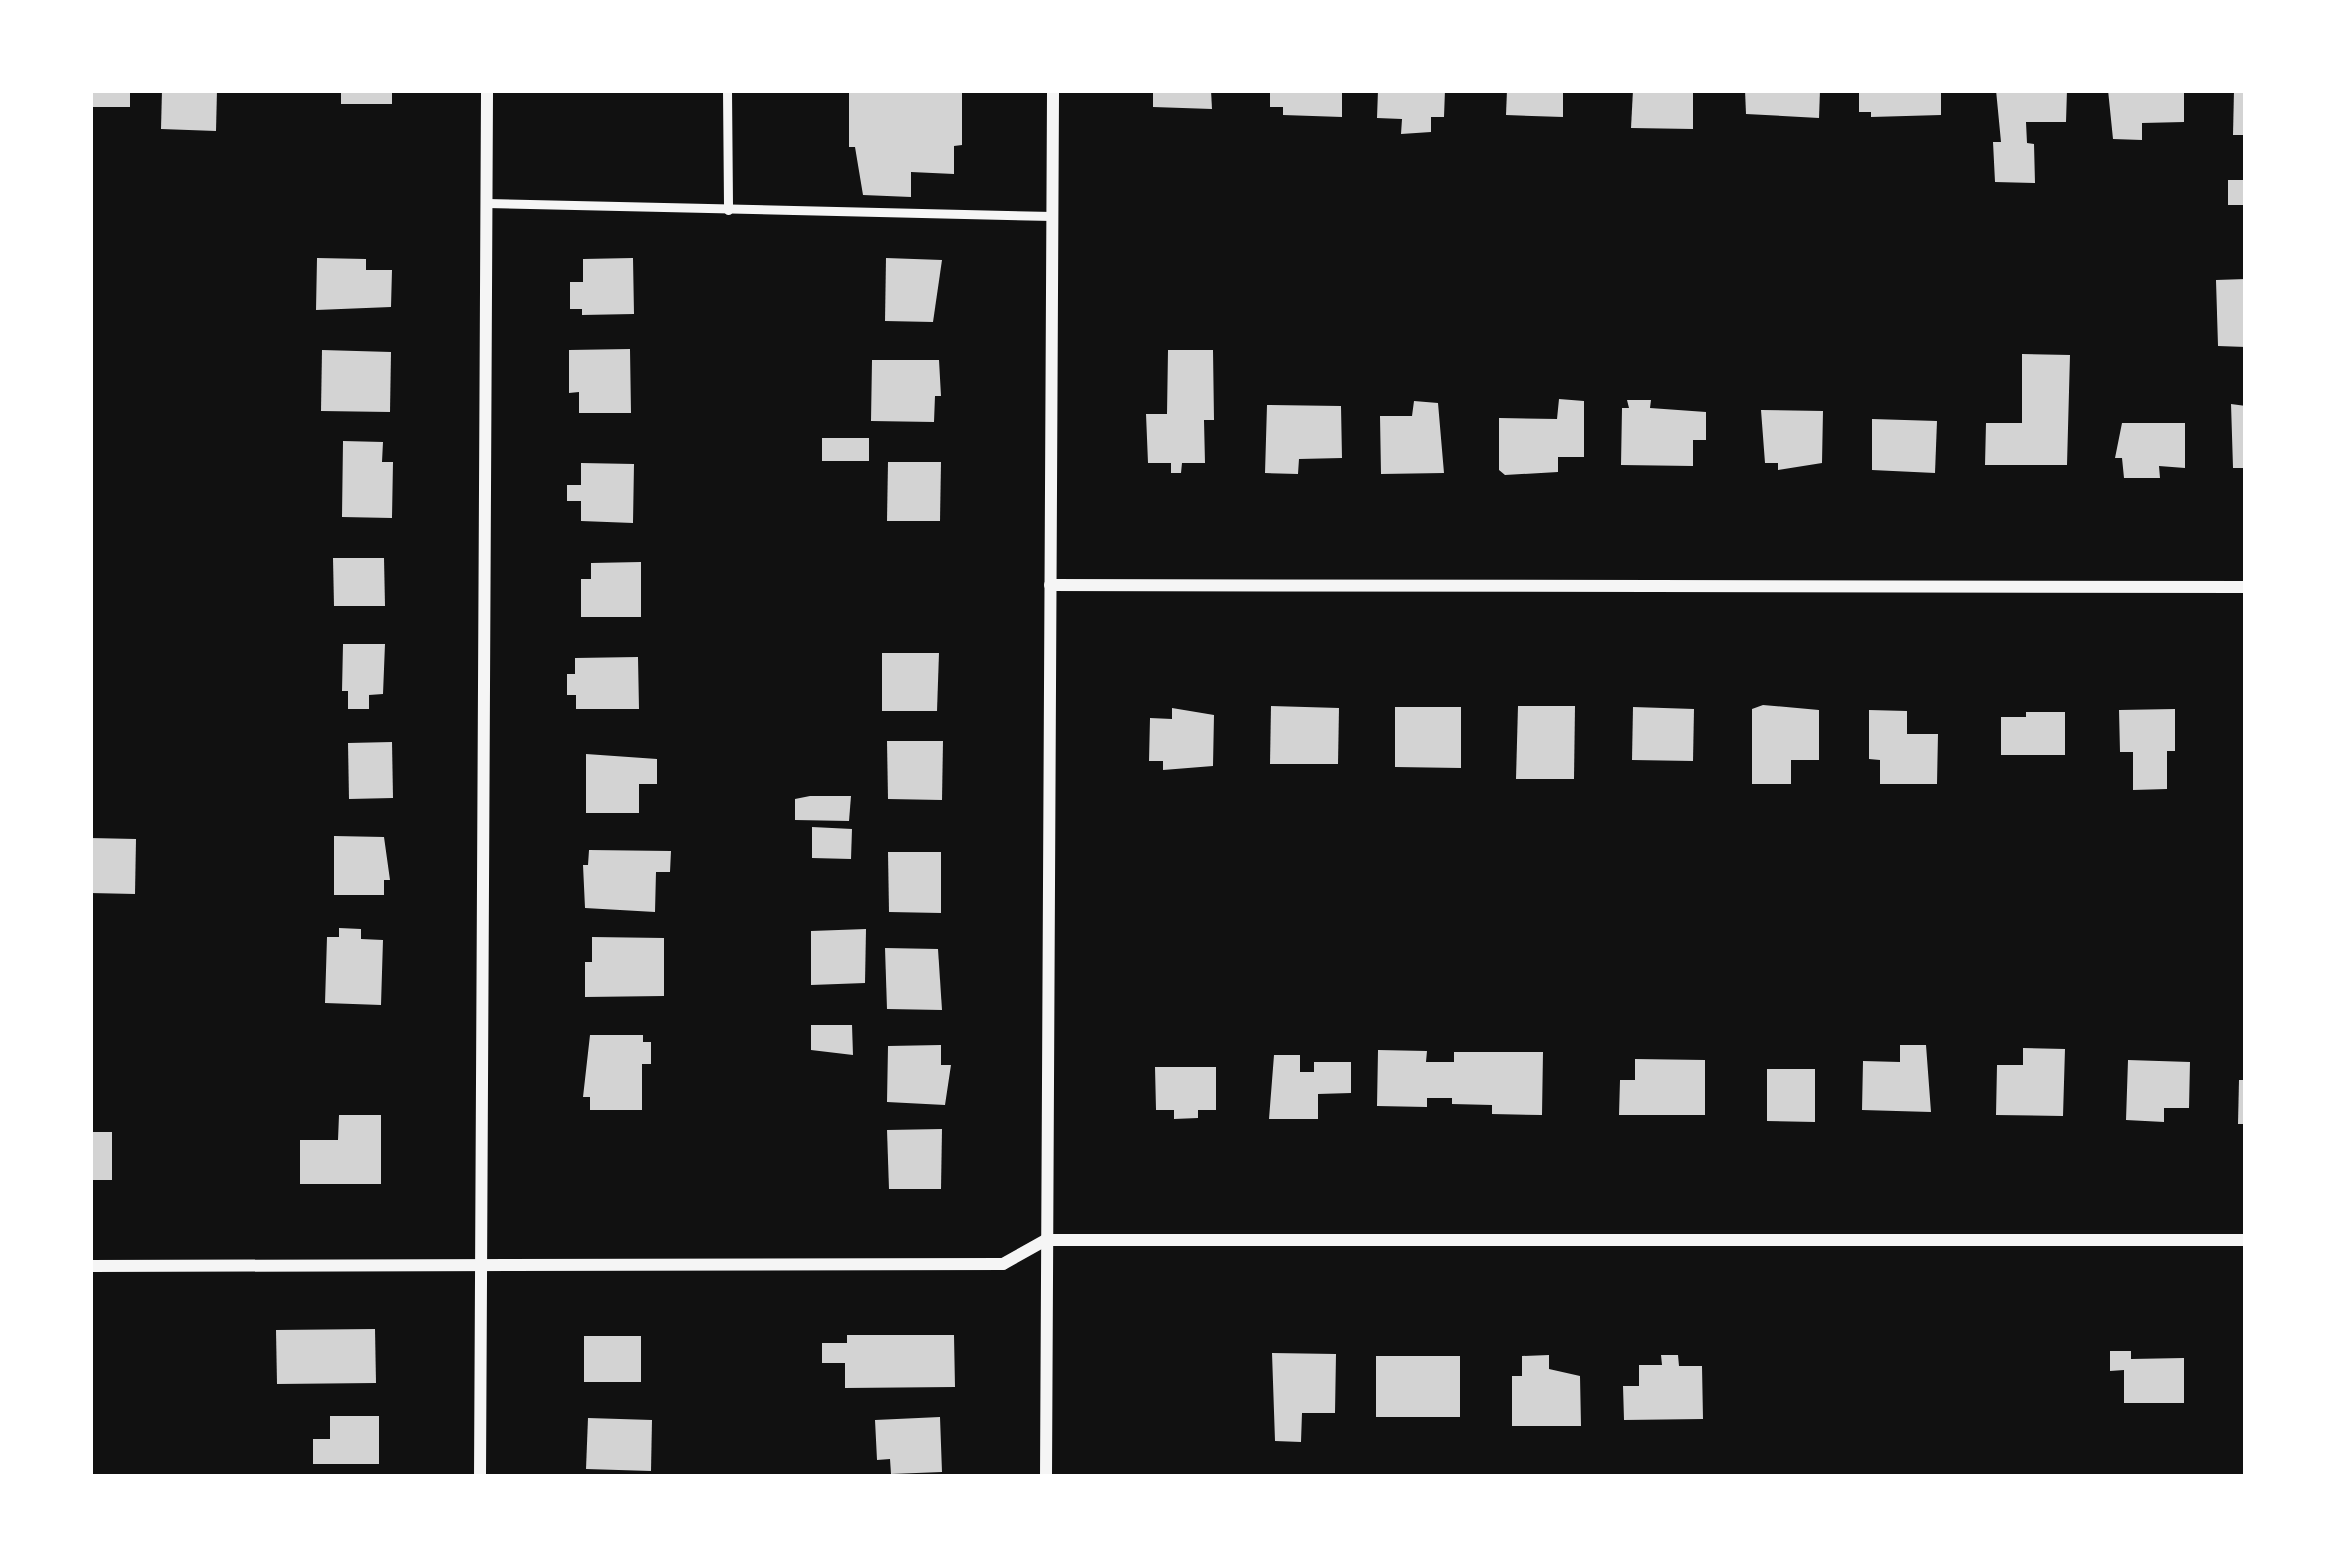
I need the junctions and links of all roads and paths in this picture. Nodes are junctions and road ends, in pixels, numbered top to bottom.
1 (487, 90) edge
2 (727, 90) edge
3 (1053, 90) edge
4 (487, 203) junction
5 (728, 209) junction
6 (1052, 216) junction
7 (1050, 585) junction
8 (2246, 587) edge
9 (1046, 1240) junction
10 (2246, 1240) edge
11 (90, 1265) edge
12 (480, 1265) junction
13 (480, 1477) edge
14 (1046, 1477) edge

1 - 4 street
2 - 5 lane
3 - 6 street
4 - 5 lane
4 - 12 street
5 - 6 lane
6 - 7 street
7 - 8 street
7 - 9 street
9 - 10 street
9 - 12 street
9 - 14 street
11 - 12 street
12 - 13 street

